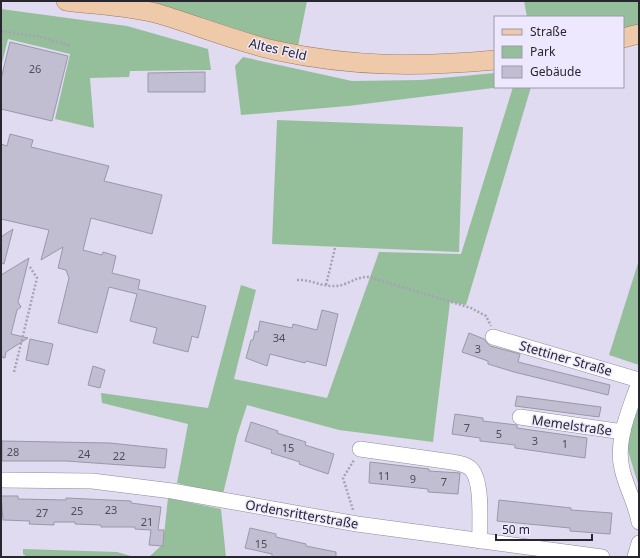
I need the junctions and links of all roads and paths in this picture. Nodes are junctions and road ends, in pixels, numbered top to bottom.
1 (66, 1) edge
2 (1, 31) edge
3 (639, 34) edge
4 (624, 38) edge
5 (70, 46) dead end
6 (494, 60) edge
7 (335, 248) dead end
8 (30, 267) dead end
9 (297, 280) dead end
10 (326, 285) junction
11 (493, 337) joint
12 (14, 372) dead end
13 (639, 381) edge
14 (520, 417) dead end
15 (623, 432) junction
16 (360, 449) joint
17 (1, 480) edge
18 (639, 517) edge
19 (357, 524) junction
20 (480, 541) junction
21 (639, 543) edge
22 (602, 557) edge
23 (635, 557) edge

1 - 6 main road, Altes Feld
2 - 5 path
3 - 4 main road
7 - 10 path
8 - 12 path
9 - 10 path
10 - 11 path
11 - 13 street, Stettiner Straße
13 - 15 street
14 - 15 street, Memelstraße
15 - 18 street
16 - 19 path
16 - 20 street
17 - 19 street, Ordensritterstraße
19 - 20 street, Ordensritterstraße
20 - 22 street, Ordensritterstraße
21 - 23 street

